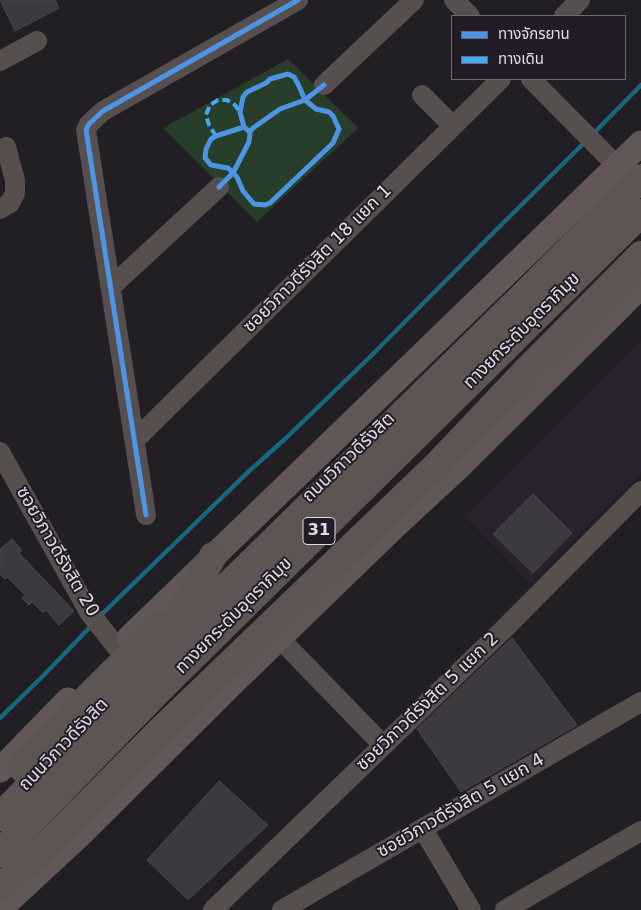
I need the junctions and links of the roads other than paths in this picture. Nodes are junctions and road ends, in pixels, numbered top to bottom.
1 (298, 0) edge
2 (414, 0) edge
3 (454, 0) edge
4 (580, 0) edge
5 (469, 15) edge
6 (565, 15) edge
7 (37, 41) dead end
8 (0, 62) edge
9 (500, 80) edge
10 (532, 80) edge
11 (324, 85) dead end
12 (422, 95) dead end
13 (453, 126) junction
14 (641, 143) edge
15 (6, 147) dead end
16 (635, 169) edge
17 (219, 187) dead end
18 (0, 209) edge
19 (641, 213) edge
20 (641, 233) edge
21 (641, 255) edge
22 (641, 286) edge
23 (111, 287) junction
24 (135, 440) junction
25 (0, 452) edge
26 (641, 491) edge
27 (146, 514) dead end
28 (213, 556) junction
29 (166, 637) junction
30 (280, 639) junction
31 (118, 649) junction
32 (234, 682) junction
33 (641, 702) edge
34 (150, 719) junction
35 (383, 745) junction
36 (0, 770) edge
37 (0, 791) edge
38 (0, 812) edge
39 (0, 817) edge
40 (423, 829) junction
41 (641, 831) edge
42 (0, 853) edge
43 (0, 869) edge
44 (0, 887) edge
45 (0, 909) edge
46 (212, 910) edge
47 (282, 910) edge
48 (471, 910) edge
49 (505, 910) edge

1 - 23 street
2 - 11 street
3 - 5 street
4 - 6 street
7 - 8 street
9 - 13 street, ซอยวิภาวดีรังสิต 18 แยก 1
10 - 16 street
12 - 13 street
13 - 24 street, ซอยวิภาวดีรังสิต 18 แยก 1
14 - 16 main road, ถนนวิภาวดีรังสิต / 31
15 - 18 street
16 - 28 main road, ถนนวิภาวดีรังสิต / 31
16 - 29 highway, ถนนวิภาวดีรังสิต / 31
16 - 37 highway
16 - 39 highway, ทางยกระดับอุตราภิมุข / 31
17 - 23 street
19 - 42 highway, ทางยกระดับอุตราภิมุข / 31
20 - 34 highway, 31
21 - 44 highway
22 - 30 main road
23 - 24 street
24 - 27 street
25 - 31 street, ซอยวิภาวดีรังสิต 20
26 - 35 street, ซอยวิภาวดีรังสิต 5 แยก 2
28 - 29 highway
28 - 31 main road, ถนนวิภาวดีรังสิต / 31
29 - 38 highway, ถนนวิภาวดีรังสิต / 31
30 - 32 main road
30 - 35 street
31 - 36 main road, ถนนวิภาวดีรังสิต / 31
32 - 34 highway
32 - 45 main road
33 - 40 street, ซอยวิภาวดีรังสิต 5 แยก 4
34 - 43 highway, 31
35 - 46 street, ซอยวิภาวดีรังสิต 5 แยก 2
40 - 47 street, ซอยวิภาวดีรังสิต 5 แยก 4
40 - 48 street
41 - 49 street

